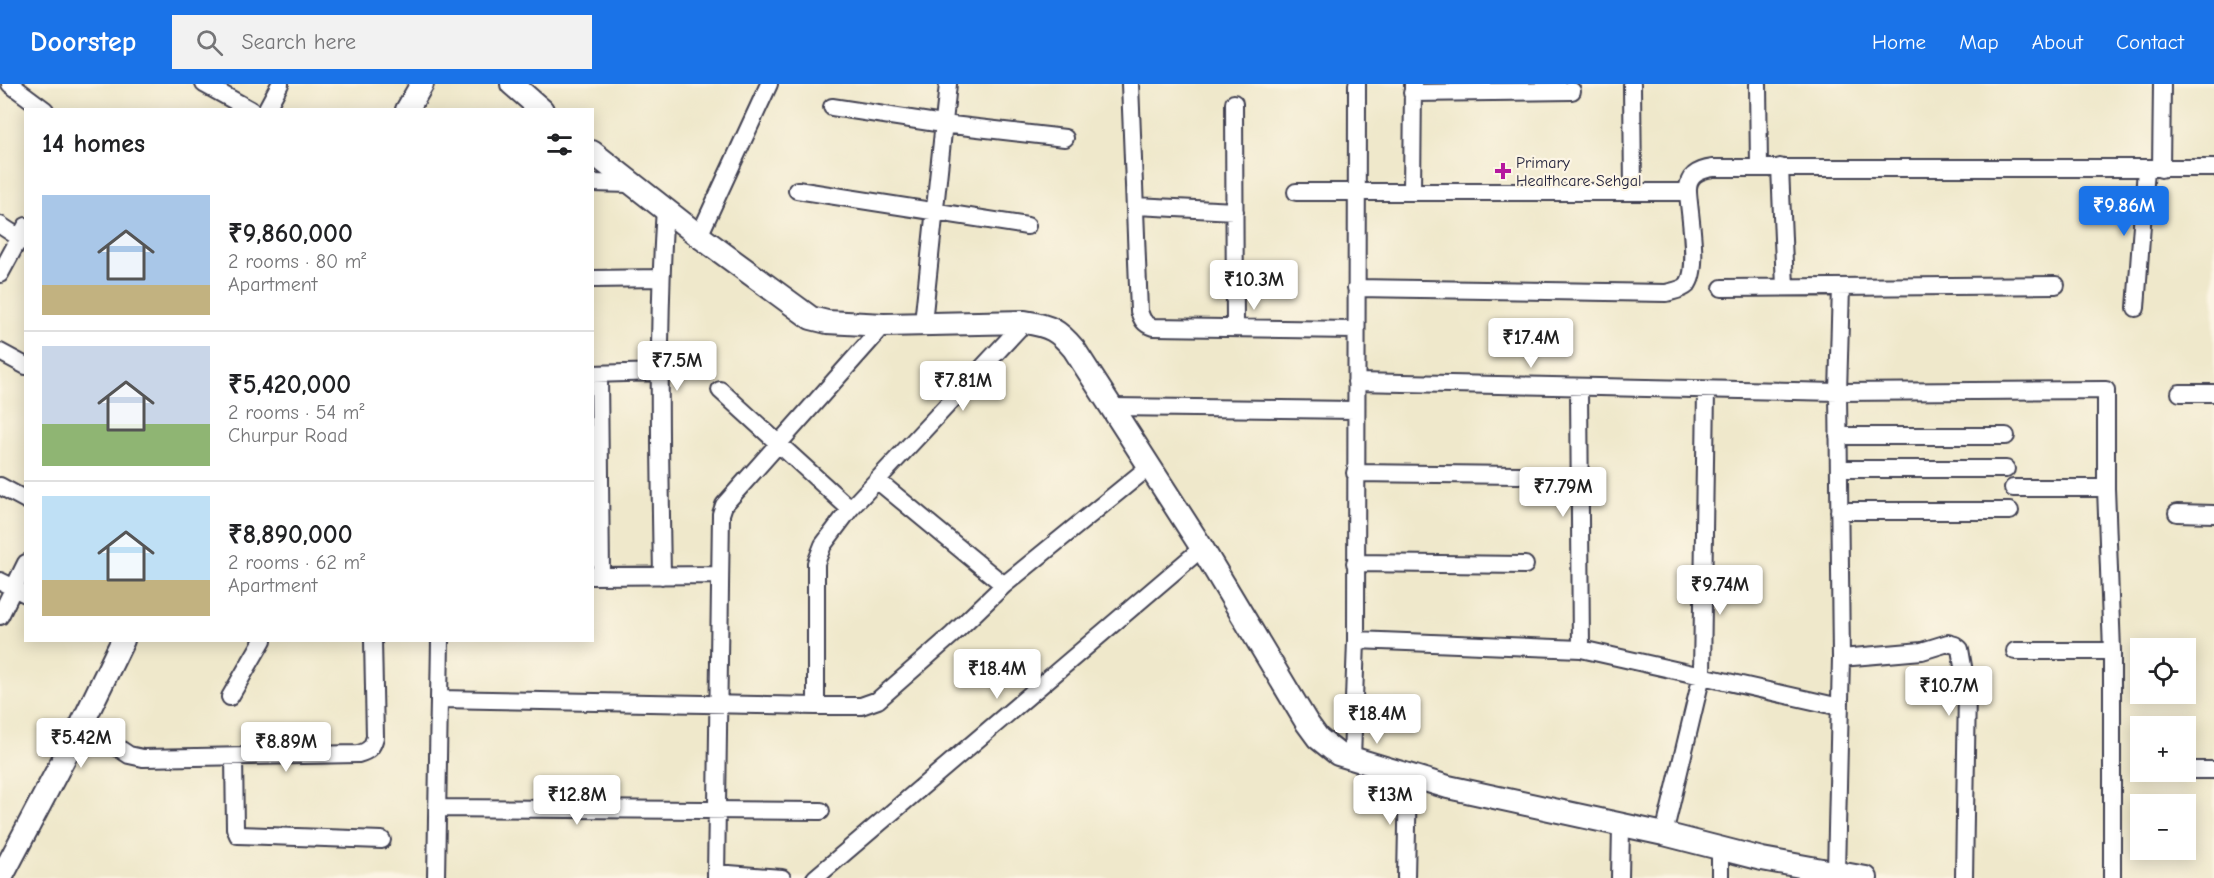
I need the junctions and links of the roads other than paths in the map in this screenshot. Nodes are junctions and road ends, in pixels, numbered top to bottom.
1 (10, 84) edge
2 (204, 84) edge
3 (279, 84) edge
4 (422, 84) edge
5 (512, 84) edge
6 (770, 84) edge
7 (948, 84) edge
8 (1130, 84) edge
9 (1357, 84) edge
10 (1632, 84) edge
11 (1758, 84) edge
12 (2162, 84) edge
13 (1412, 88) edge
14 (1572, 91) dead end
15 (1234, 103) dead end
16 (832, 107) dead end
17 (42, 108) edge
18 (247, 108) edge
19 (267, 108) edge
20 (408, 108) edge
21 (540, 108) edge
22 (943, 124) junction
23 (1065, 138) dead end
24 (594, 154) edge
25 (1760, 166) junction
26 (1780, 167) junction
27 (2214, 168) edge
28 (2154, 169) junction
29 (594, 183) edge
30 (631, 184) junction
31 (796, 190) dead end
32 (1296, 192) dead end
33 (1356, 192) junction
34 (1412, 192) junction
35 (1633, 192) junction
36 (1688, 192) junction
37 (1136, 206) junction
38 (665, 208) junction
39 (1235, 211) junction
40 (934, 212) junction
41 (0, 225) edge
42 (1027, 226) dead end
43 (23, 236) edge
44 (699, 236) junction
45 (0, 274) edge
46 (660, 278) junction
47 (594, 279) edge
48 (2056, 285) dead end
49 (1841, 286) junction
50 (1785, 287) junction
51 (1356, 288) junction
52 (1722, 288) dead end
53 (2136, 308) dead end
54 (1025, 322) junction
55 (923, 323) junction
56 (884, 325) junction
57 (1235, 328) junction
58 (1355, 330) junction
59 (0, 352) edge
60 (24, 365) edge
61 (659, 372) junction
62 (596, 374) edge
63 (1356, 382) junction
64 (1579, 388) junction
65 (720, 390) dead end
66 (1706, 390) junction
67 (1838, 392) junction
68 (2180, 393) dead end
69 (2214, 393) edge
70 (1111, 407) junction
71 (1355, 410) junction
72 (1838, 436) junction
73 (2006, 436) dead end
74 (779, 443) junction
75 (1150, 466) junction
76 (1839, 469) junction
77 (2006, 469) dead end
78 (1355, 473) junction
79 (1520, 475) dead end
80 (878, 481) junction
81 (0, 486) edge
82 (2013, 488) dead end
83 (2106, 488) junction
84 (24, 499) edge
85 (850, 509) junction
86 (1839, 511) junction
87 (2010, 511) dead end
88 (2177, 513) dead end
89 (2214, 514) edge
90 (1202, 548) junction
91 (1355, 563) junction
92 (1525, 565) dead end
93 (24, 567) edge
94 (720, 575) junction
95 (597, 576) edge
96 (662, 576) junction
97 (1004, 585) junction
98 (13, 588) edge
99 (0, 616) edge
100 (1356, 640) junction
101 (122, 642) edge
102 (262, 642) edge
103 (373, 642) edge
104 (440, 642) edge
105 (1581, 649) junction
106 (2015, 651) dead end
107 (2112, 651) junction
108 (1840, 658) junction
109 (1702, 675) junction
110 (230, 697) dead end
111 (440, 699) junction
112 (718, 703) junction
113 (816, 706) junction
114 (1840, 707) junction
115 (82, 724) junction
116 (234, 757) junction
117 (1352, 759) junction
118 (2196, 770) edge
119 (2214, 770) edge
120 (1408, 775) junction
121 (437, 808) junction
122 (821, 810) dead end
123 (717, 811) junction
124 (1621, 826) junction
125 (1664, 834) junction
126 (382, 840) dead end
127 (1720, 848) junction
128 (1805, 872) edge
129 (1836, 872) junction
130 (716, 875) edge
131 (1, 878) edge
132 (436, 878) edge
133 (782, 878) edge
134 (815, 878) edge
135 (1406, 878) edge
136 (1620, 878) edge
137 (1720, 878) edge
138 (1866, 878) edge
139 (1964, 878) edge
140 (2112, 878) edge

1 - 17 street
2 - 18 street
3 - 19 street
4 - 20 street
5 - 21 street
6 - 44 street
7 - 22 street
8 - 37 street
9 - 33 street
10 - 35 street
11 - 25 street
12 - 28 street
13 - 14 street
13 - 34 street
15 - 39 street
16 - 22 street
22 - 23 street
22 - 40 street
24 - 30 street
25 - 26 street
25 - 36 street
26 - 28 street
26 - 50 street
27 - 28 street
28 - 53 street
29 - 30 street
30 - 38 street
31 - 40 street
32 - 33 street
33 - 34 street
33 - 51 street
34 - 35 street
35 - 36 street
36 - 51 street
37 - 39 street
37 - 57 street
38 - 44 street
38 - 46 street
39 - 57 street
40 - 42 street
40 - 55 street
41 - 43 street
43 - 45 street
44 - 56 street
46 - 47 street
46 - 61 street
48 - 49 street
49 - 50 street
49 - 67 street
50 - 52 street
51 - 58 street
54 - 55 street
54 - 70 street
54 - 80 street
55 - 56 street
56 - 74 street
57 - 58 street
58 - 63 street
59 - 60 street
61 - 62 street
61 - 96 street
62 - 95 street
63 - 64 street
63 - 71 street
64 - 66 street
64 - 105 street
65 - 74 street
66 - 67 street
66 - 109 street
67 - 72 street
67 - 83 street
68 - 69 street
70 - 71 street
70 - 75 street
71 - 78 street
72 - 73 street
72 - 76 street
74 - 85 street
74 - 94 street
75 - 90 street
75 - 97 street
76 - 77 street
76 - 86 street
78 - 79 street
78 - 91 street
80 - 85 street
80 - 97 street
81 - 84 street
82 - 83 street
83 - 107 street
85 - 113 street
86 - 87 street
86 - 108 street
88 - 89 street
90 - 117 street
90 - 134 street
91 - 92 street
91 - 100 street
93 - 98 street
94 - 96 street
94 - 112 street
95 - 96 street
97 - 113 street
98 - 99 street
100 - 105 street
100 - 117 street
101 - 115 street
102 - 110 street
103 - 116 street
104 - 111 street
105 - 109 street
106 - 107 street
107 - 140 street
108 - 114 street
108 - 139 street
109 - 114 street
109 - 125 street
111 - 112 street
111 - 121 street
112 - 113 street
112 - 123 street
114 - 129 street
115 - 116 street
115 - 131 street
116 - 126 street
117 - 120 street
118 - 119 street
120 - 124 street
120 - 135 street
121 - 123 street
121 - 132 street
122 - 123 street
123 - 130 street
124 - 125 street
124 - 136 street
125 - 127 street
127 - 128 street
127 - 137 street
128 - 129 street
129 - 138 street
130 - 133 street

